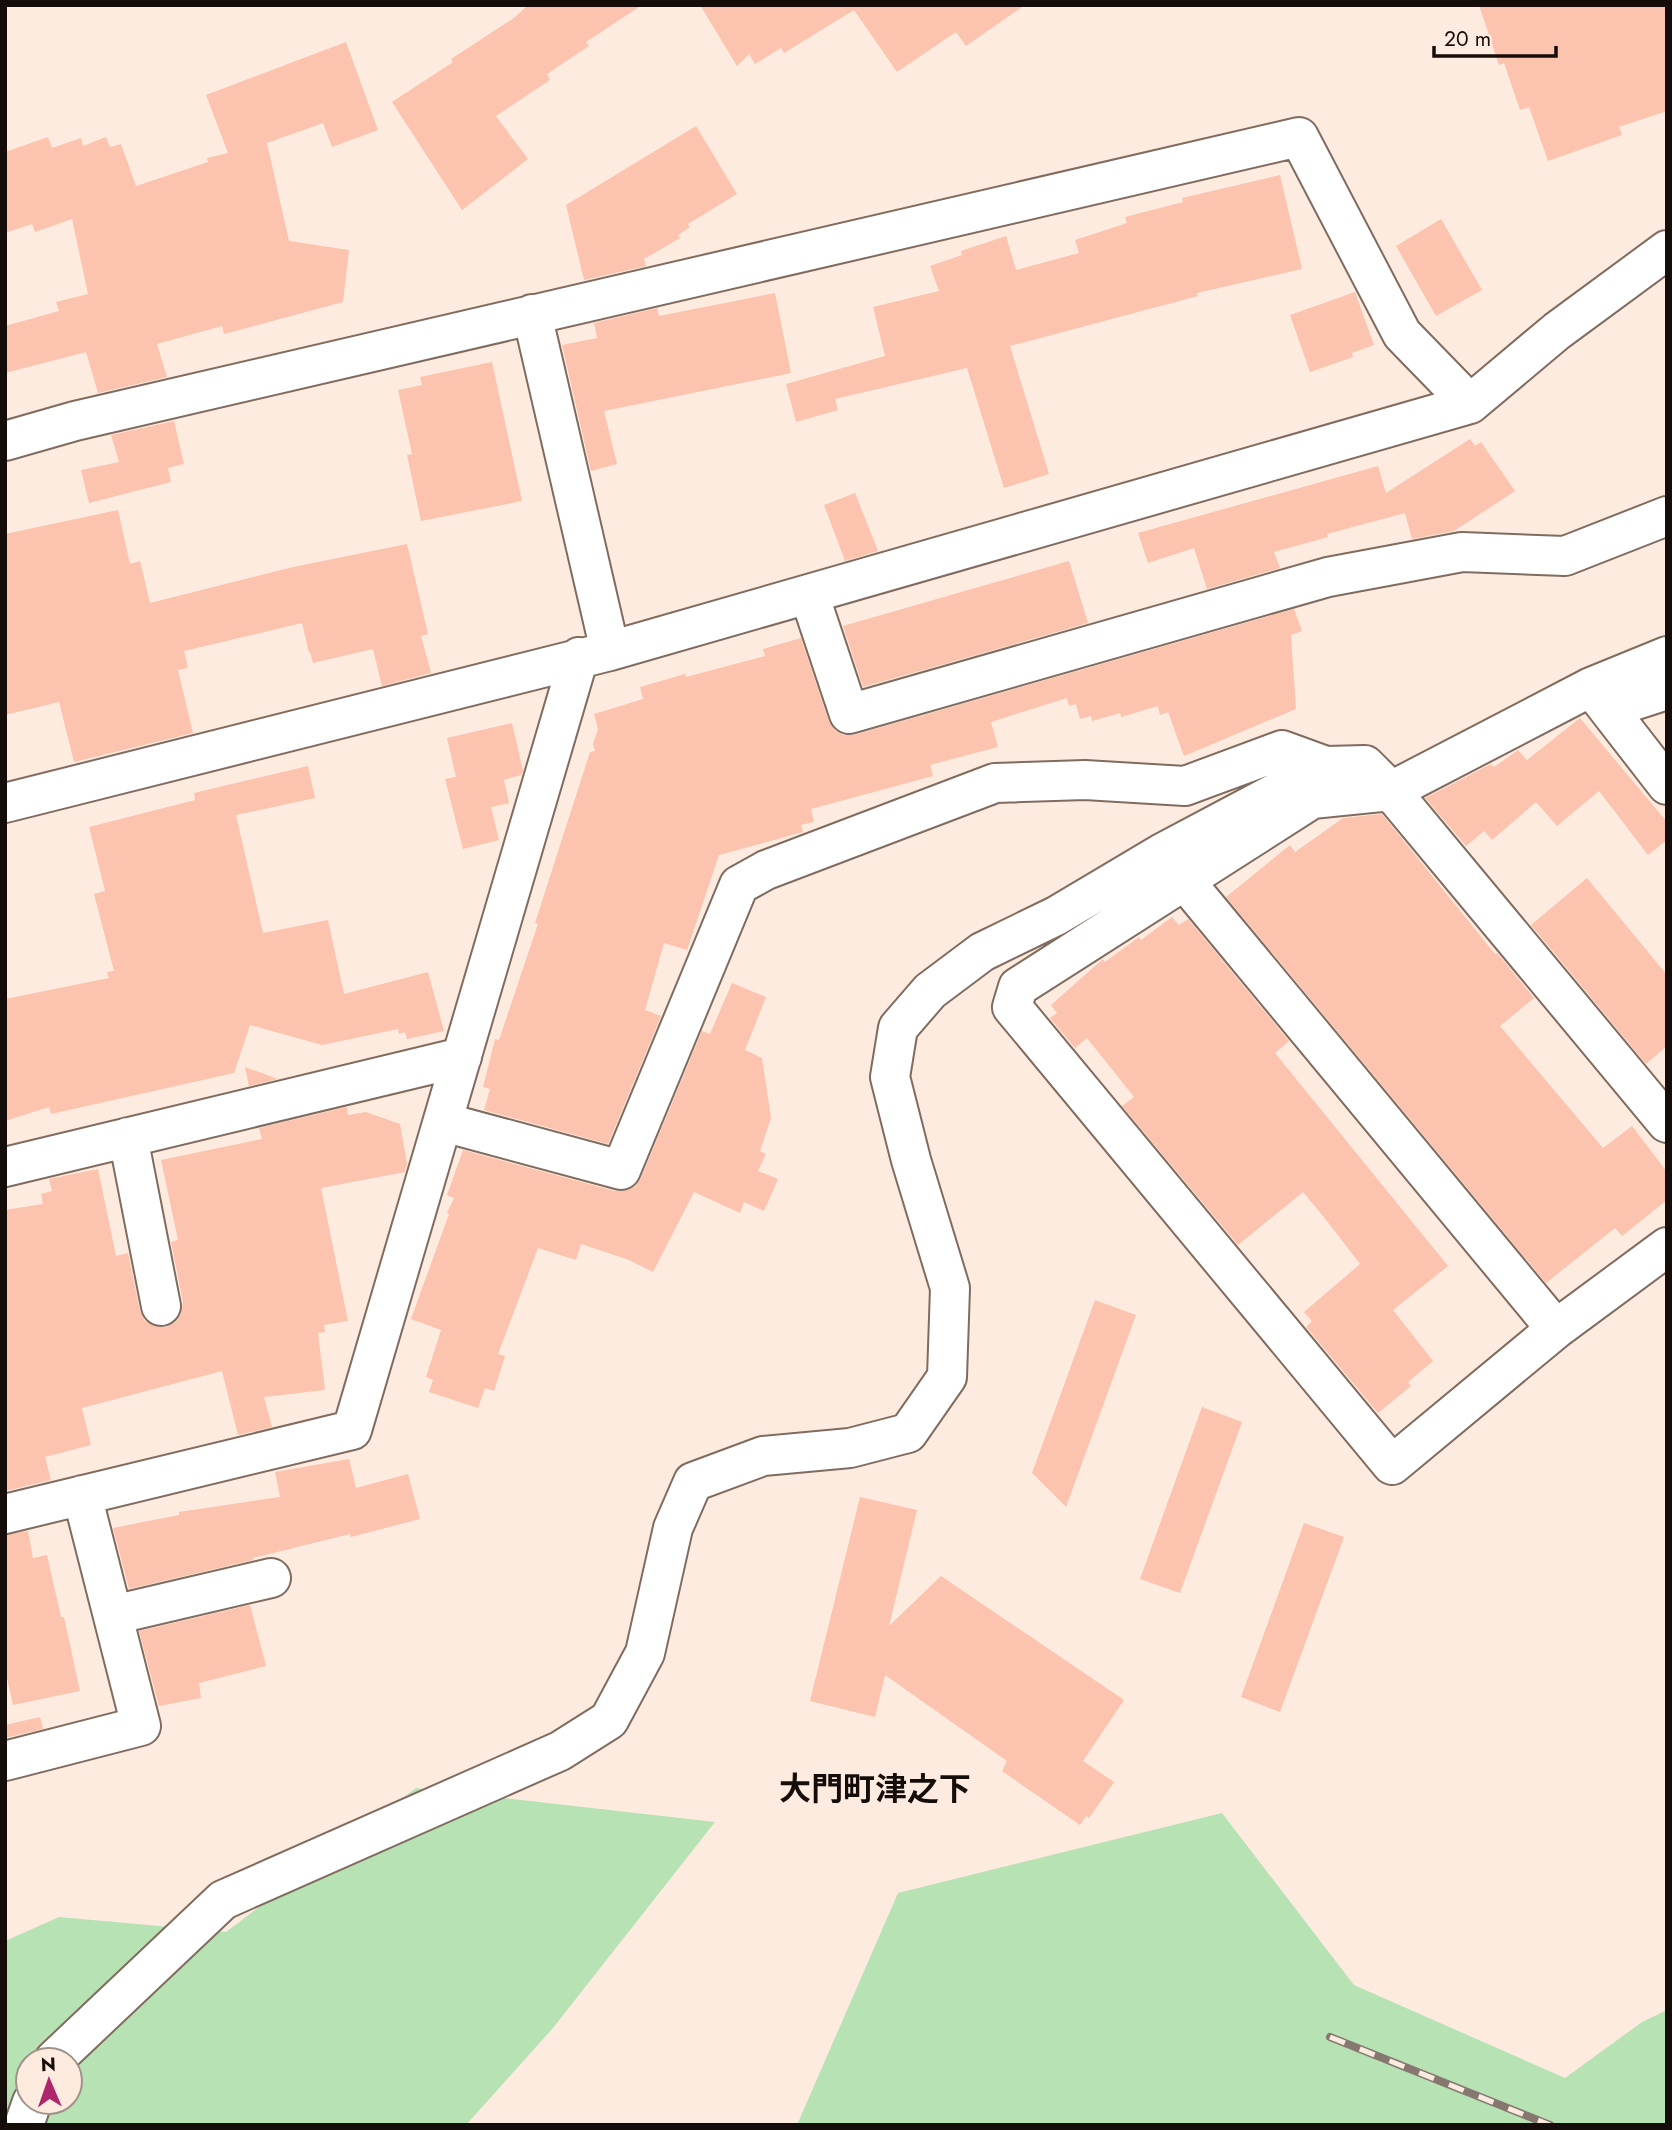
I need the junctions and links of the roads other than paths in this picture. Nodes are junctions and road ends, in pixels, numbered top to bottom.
1 (1667, 250) edge
2 (532, 314) junction
3 (1470, 404) junction
4 (5, 441) edge
5 (1667, 516) edge
6 (809, 594) junction
7 (595, 654) junction
8 (1667, 656) edge
9 (1667, 691) edge
10 (1600, 698) junction
11 (1326, 766) junction
12 (1667, 785) edge
13 (1391, 791) junction
14 (5, 803) edge
15 (1184, 880) junction
16 (462, 1057) junction
17 (443, 1122) junction
18 (1667, 1124) edge
19 (128, 1137) junction
20 (5, 1167) edge
21 (1667, 1247) edge
22 (161, 1306) dead end
23 (1556, 1329) junction
24 (82, 1495) junction
25 (5, 1514) edge
26 (271, 1578) dead end
27 (113, 1615) junction
28 (5, 1761) edge
29 (69, 2046) edge

1 - 3 street
2 - 3 street
2 - 4 street
2 - 7 street
3 - 6 street
5 - 6 street
6 - 7 street
7 - 14 street
7 - 16 street
8 - 10 street
9 - 10 street
10 - 12 street
10 - 13 street
11 - 13 street
11 - 17 street
11 - 29 street
13 - 15 street
13 - 18 street
15 - 23 street
15 - 23 street
16 - 17 street
16 - 19 street
17 - 24 street
19 - 20 street
19 - 22 street
21 - 23 street
24 - 25 street
24 - 27 street
26 - 27 street
27 - 28 street

